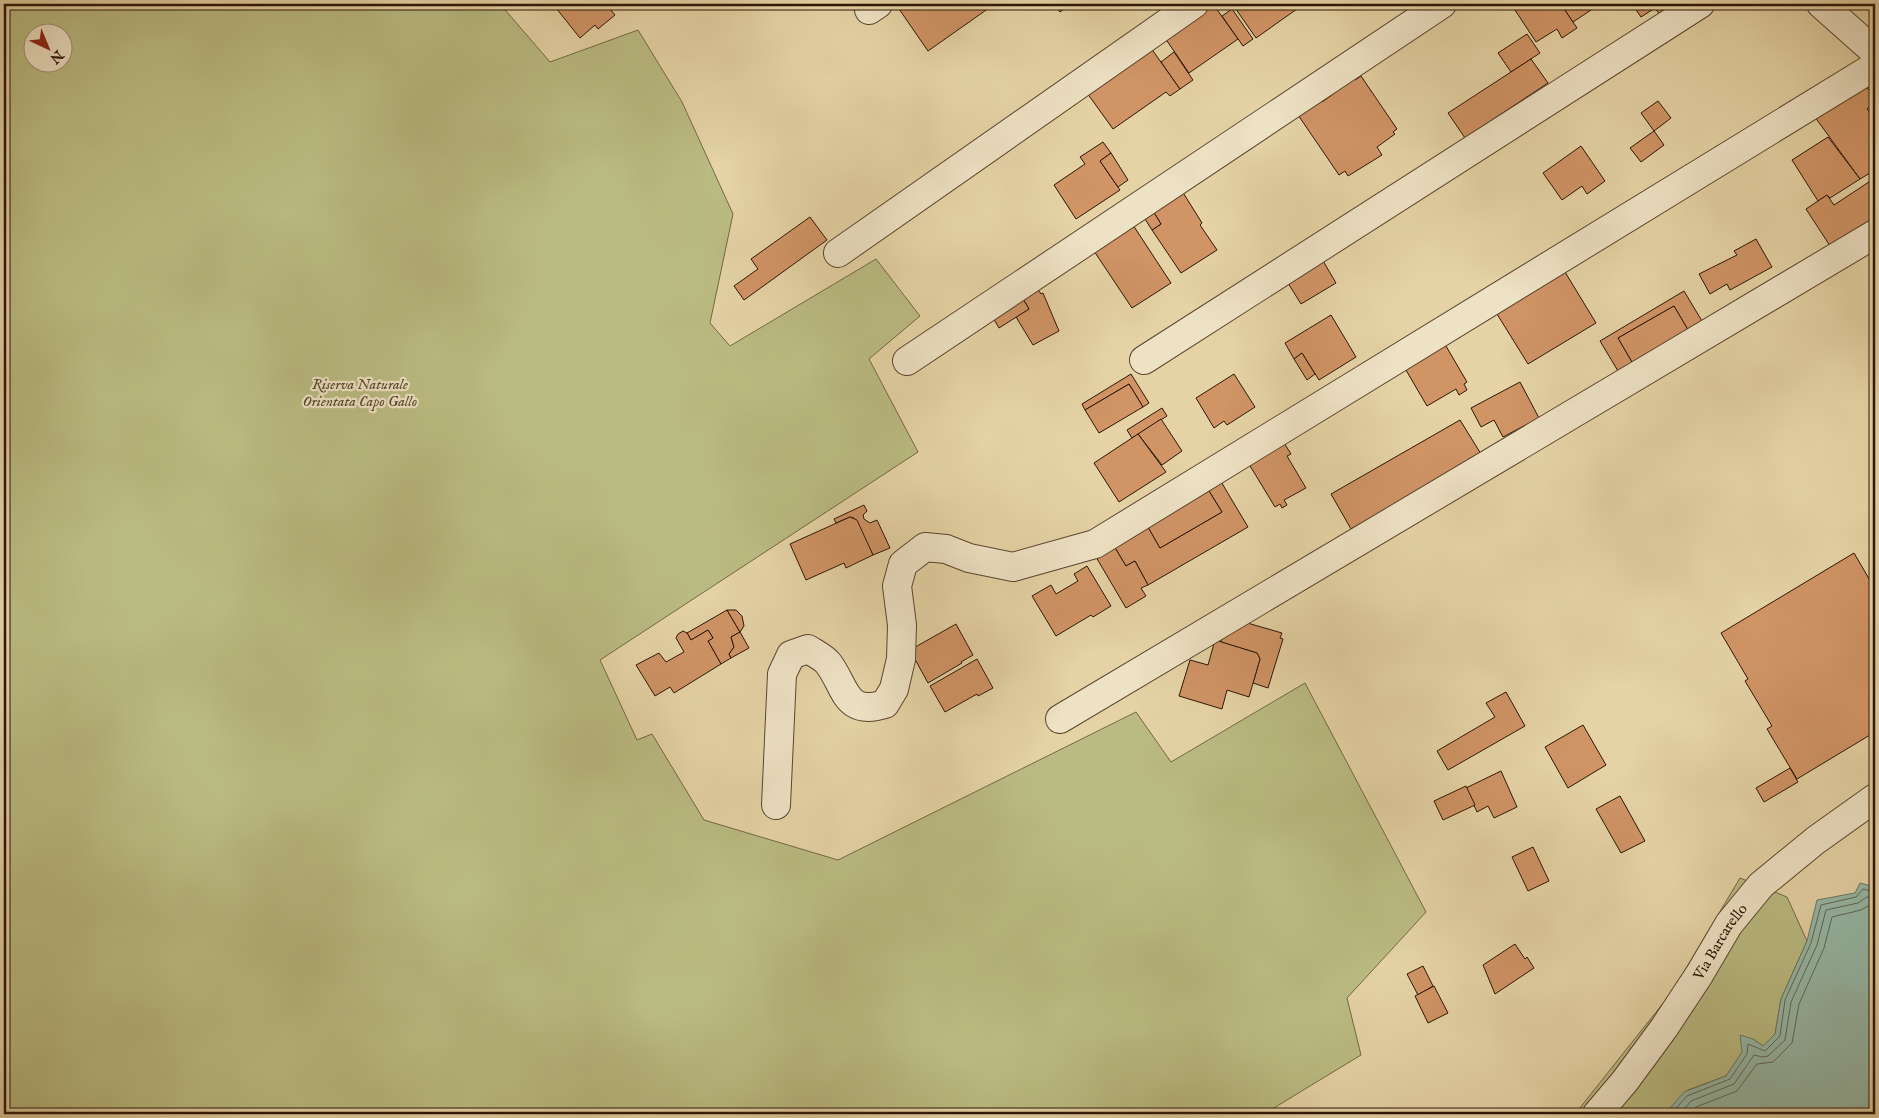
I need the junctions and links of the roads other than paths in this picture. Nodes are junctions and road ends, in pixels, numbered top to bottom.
1 (1194, 4) edge
2 (1442, 4) edge
3 (1700, 4) edge
4 (1821, 4) edge
5 (1875, 52) edge
6 (1875, 66) edge
7 (1875, 234) edge
8 (838, 253) dead end
9 (1144, 360) dead end
10 (907, 361) dead end
11 (1060, 719) dead end
12 (1875, 798) edge
13 (776, 805) dead end
14 (1597, 1114) edge

1 - 8 street
2 - 10 street
3 - 9 street
4 - 5 street
6 - 13 street
7 - 11 street
12 - 14 street, Via Barcarello

